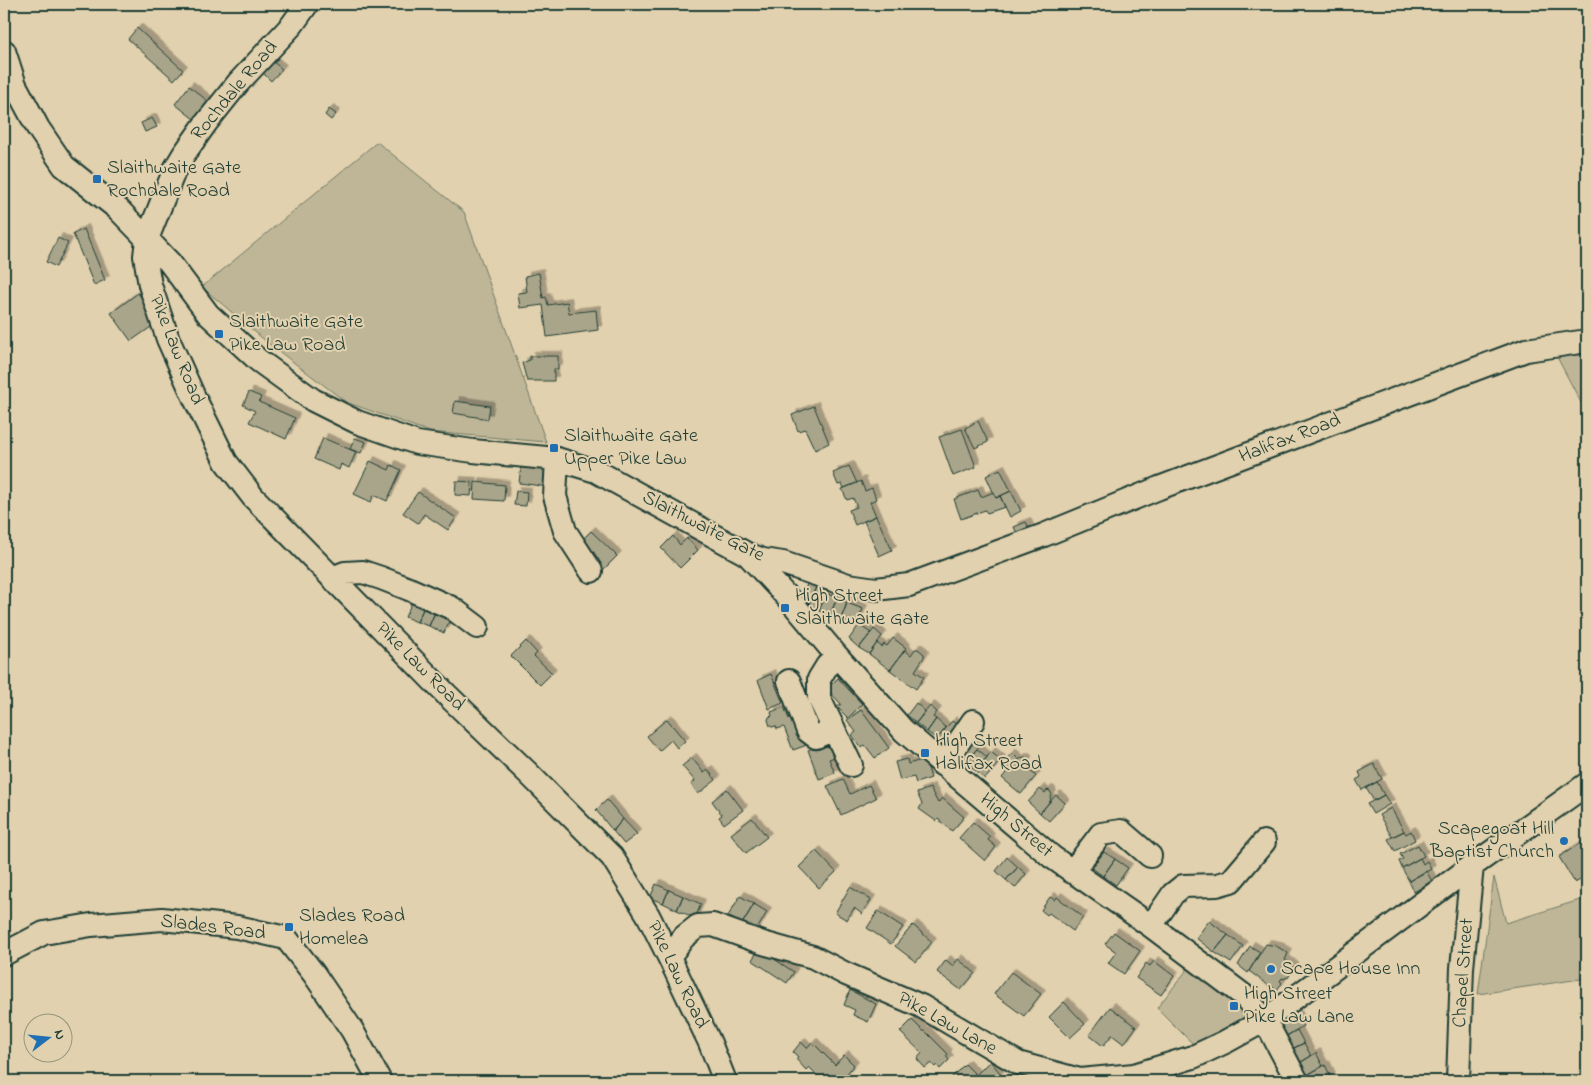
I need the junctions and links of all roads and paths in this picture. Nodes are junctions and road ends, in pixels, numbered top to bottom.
1 (307, 4) edge
2 (4, 51) edge
3 (147, 239) junction
4 (1587, 341) edge
5 (557, 459) junction
6 (996, 552) joint
7 (745, 553) junction
8 (591, 571) dead end
9 (332, 578) junction
10 (477, 627) dead end
11 (837, 656) junction
12 (788, 681) dead end
13 (973, 721) dead end
14 (834, 730) junction
15 (851, 765) dead end
16 (943, 765) junction
17 (1587, 784) edge
18 (1264, 842) dead end
19 (1150, 856) dead end
20 (1472, 866) junction
21 (1072, 872) junction
22 (1151, 926) junction
23 (4, 954) edge
24 (669, 957) junction
25 (1265, 1020) junction
26 (380, 1081) edge
27 (725, 1081) edge
28 (1297, 1081) edge
29 (1458, 1081) edge

1 - 3 street, Rochdale Road
2 - 3 street, Slaithwaite Gate
3 - 5 street, Slaithwaite Gate
3 - 9 street, Pike Law Road
4 - 6 street, Halifax Road
5 - 7 street, Slaithwaite Gate
5 - 8 street
6 - 7 street, Slaithwaite Gate
7 - 11 street, High Street
9 - 10 street
9 - 24 street, Pike Law Road
11 - 14 street
11 - 16 street, High Street
12 - 14 street
13 - 16 street
14 - 15 street
16 - 21 street, High Street
17 - 20 street, Pike Law Lane
18 - 22 street
19 - 21 street
20 - 25 street, Pike Law Lane
20 - 29 street, Chapel Street
21 - 22 street, High Street
22 - 25 street, High Street
23 - 26 street, Slades Road
24 - 25 street, Pike Law Lane
24 - 27 street, Pike Law Road
25 - 28 street, High Street

